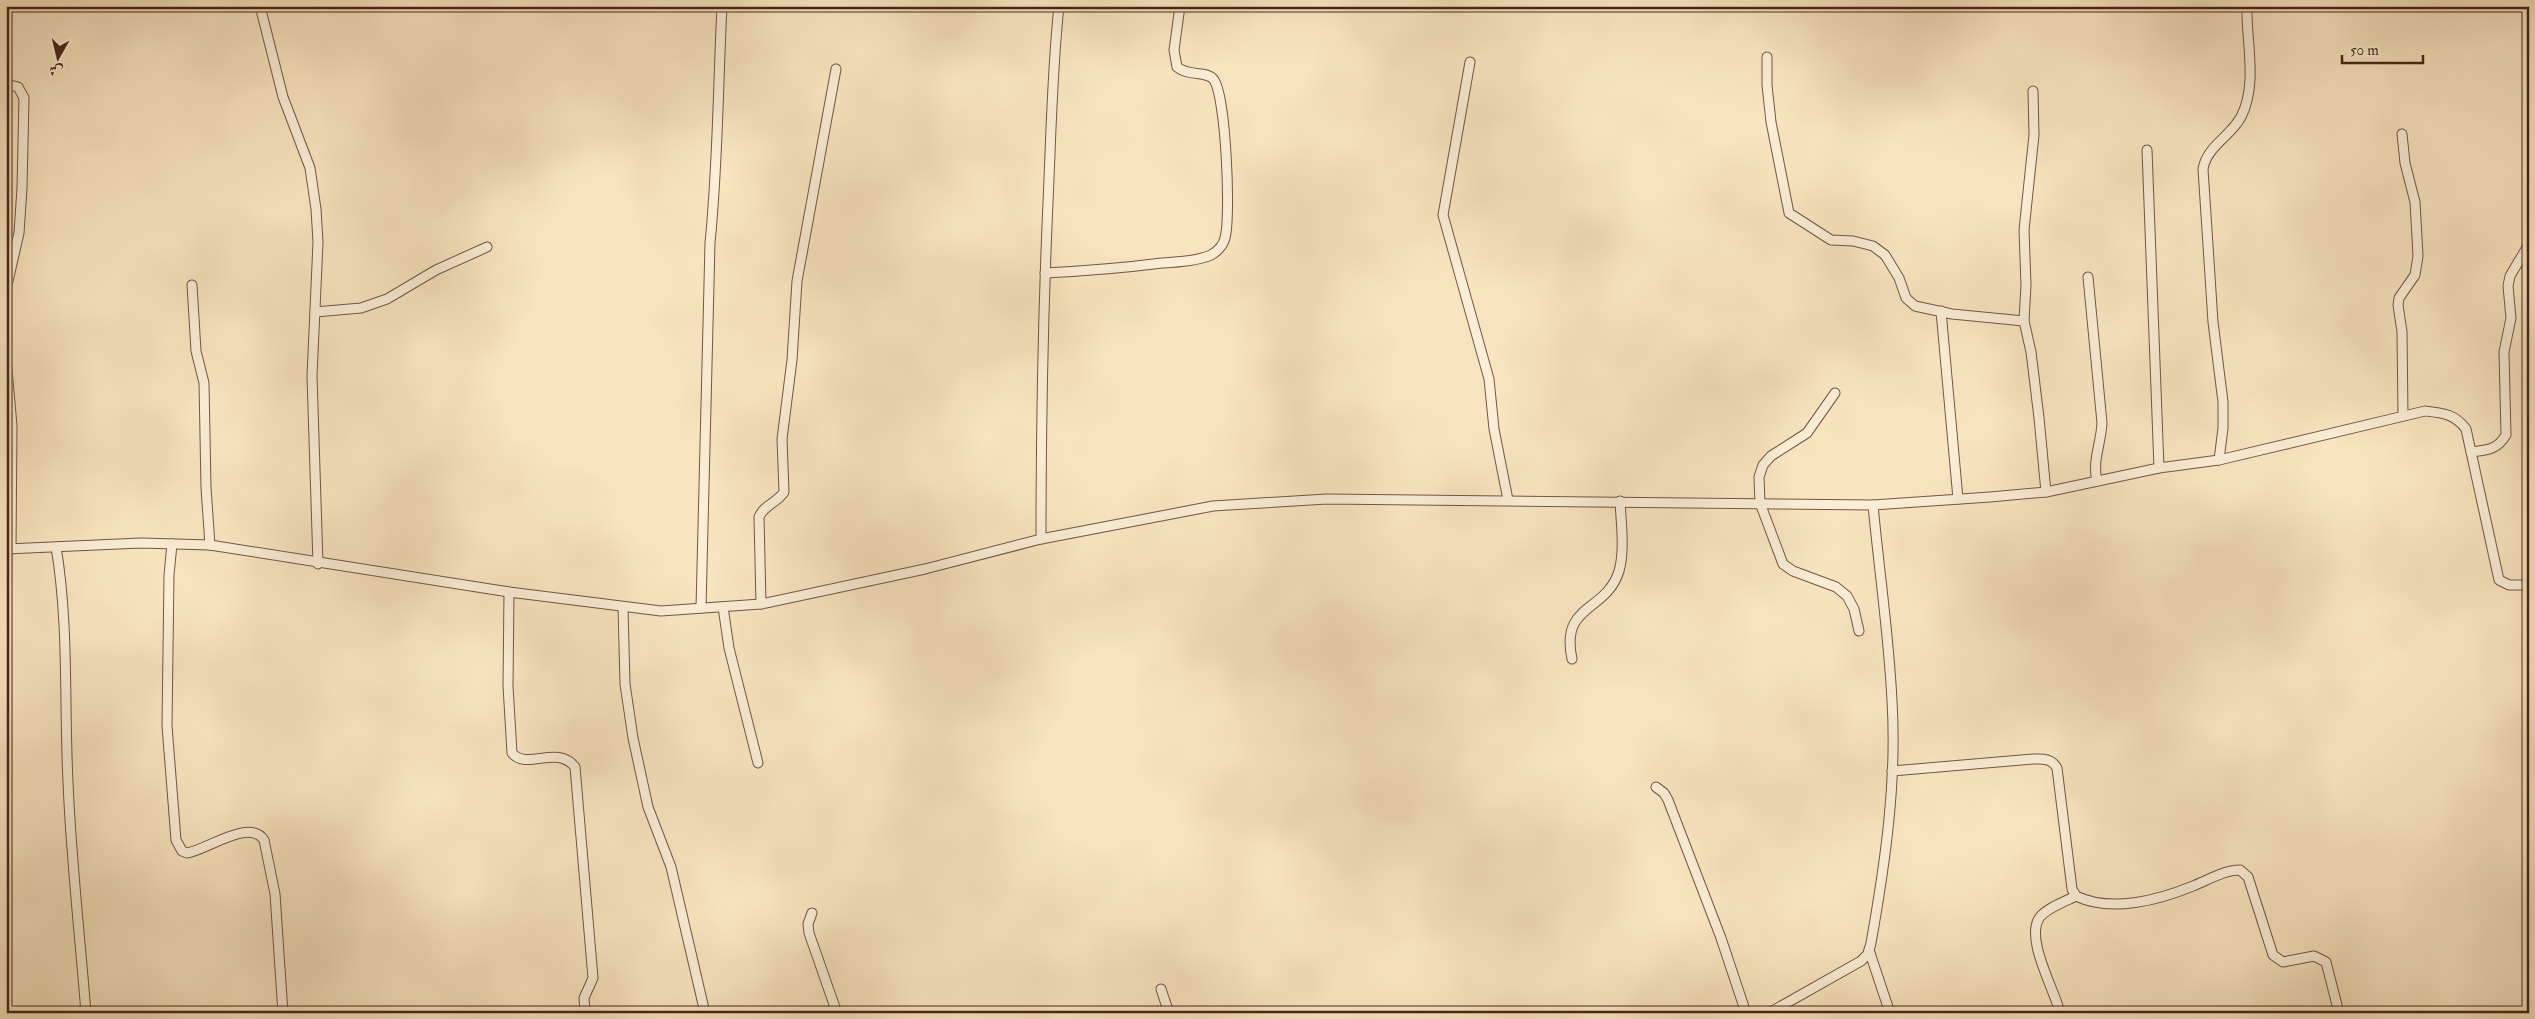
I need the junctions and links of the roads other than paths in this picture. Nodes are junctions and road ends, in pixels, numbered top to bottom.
1 (260, 6) edge
2 (722, 6) edge
3 (1059, 6) edge
4 (1180, 6) edge
5 (2247, 6) edge
6 (1768, 57) dead end
7 (1470, 62) dead end
8 (836, 69) dead end
9 (6, 84) edge
10 (2033, 91) dead end
11 (2402, 134) dead end
12 (2147, 150) dead end
13 (2529, 244) edge
14 (488, 247) dead end
15 (1045, 273) junction
16 (2088, 277) dead end
17 (192, 285) dead end
18 (6, 290) edge
19 (1941, 311) junction
20 (315, 312) junction
21 (2024, 321) junction
22 (6, 357) edge
23 (1835, 393) dead end
24 (2403, 416) junction
25 (2471, 452) junction
26 (2219, 460) junction
27 (2159, 468) junction
28 (2097, 481) junction
29 (2046, 492) junction
30 (1958, 499) junction
31 (1508, 500) junction
32 (1620, 501) junction
33 (1760, 503) junction
34 (1873, 505) junction
35 (1041, 539) junction
36 (172, 544) junction
37 (210, 545) junction
38 (56, 547) junction
39 (9, 549) edge
40 (318, 564) junction
41 (2529, 585) edge
42 (508, 592) junction
43 (761, 604) junction
44 (723, 607) junction
45 (623, 608) junction
46 (701, 608) junction
47 (1859, 631) dead end
48 (1572, 659) dead end
49 (758, 763) dead end
50 (1892, 771) junction
51 (1656, 787) dead end
52 (2076, 896) junction
53 (812, 913) dead end
54 (1869, 950) junction
55 (1161, 989) dead end
56 (86, 1013) edge
57 (283, 1013) edge
58 (585, 1013) edge
59 (705, 1013) edge
60 (837, 1013) edge
61 (1169, 1013) edge
62 (1746, 1013) edge
63 (1769, 1013) edge
64 (1890, 1013) edge
65 (2060, 1013) edge
66 (2339, 1013) edge

1 - 20 street
2 - 46 street
3 - 15 street
4 - 15 street
5 - 26 street
6 - 19 street
7 - 31 street
8 - 43 street
9 - 18 street
10 - 21 street
11 - 24 street
12 - 27 street
13 - 25 street
14 - 20 street
15 - 35 street
16 - 28 street
17 - 37 street
19 - 21 street
19 - 30 street
20 - 40 street
21 - 29 street
22 - 39 street
23 - 33 street
24 - 25 street
24 - 26 street
25 - 41 street
26 - 27 street
27 - 28 street
28 - 29 street
29 - 30 street
30 - 34 street
31 - 32 street
31 - 35 street
32 - 33 street
32 - 48 street
33 - 34 street
33 - 47 street
34 - 50 street
35 - 43 street
36 - 37 street
36 - 38 street
36 - 57 street
37 - 40 street
38 - 39 street
38 - 56 street
40 - 42 street
42 - 45 street
42 - 58 street
43 - 44 street
44 - 46 street
44 - 49 street
45 - 46 street
45 - 59 street
50 - 52 street
50 - 54 street
51 - 62 street
52 - 65 street
52 - 66 street
53 - 60 street
54 - 63 street
54 - 64 street
55 - 61 street

